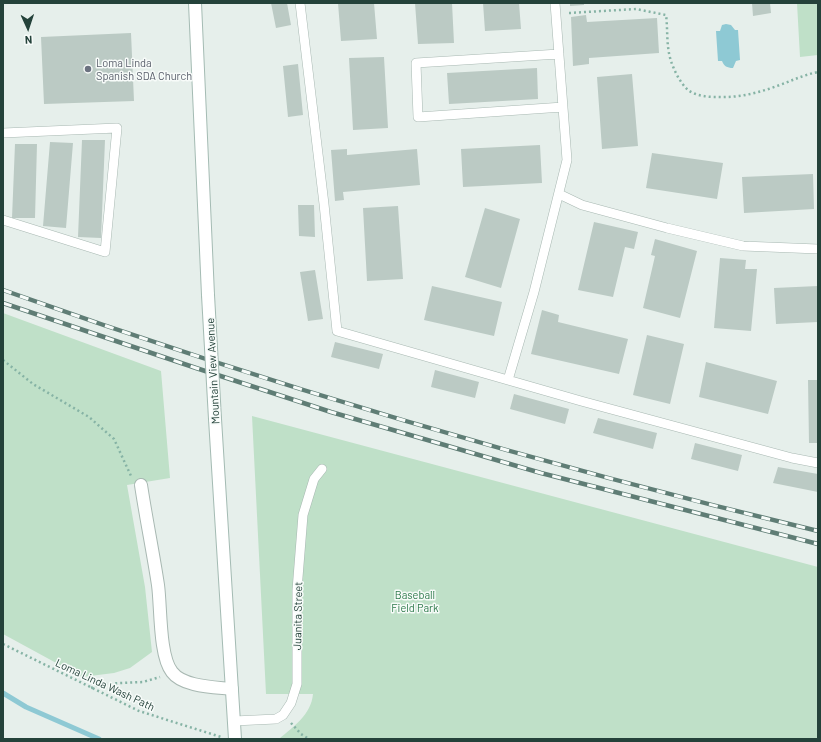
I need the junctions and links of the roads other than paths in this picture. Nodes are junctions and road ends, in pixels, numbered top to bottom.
1 (195, 3) edge
2 (300, 3) edge
3 (555, 3) edge
4 (559, 54) junction
5 (563, 107) junction
6 (3, 133) edge
7 (559, 194) junction
8 (3, 220) edge
9 (818, 249) edge
10 (508, 380) junction
11 (818, 463) edge
12 (322, 469) dead end
13 (136, 483) road end
14 (232, 689) junction
15 (234, 721) junction
16 (232, 737) edge

1 - 14 main road, Mountain View Avenue, bridge
2 - 10 lane
3 - 4 lane
4 - 5 lane
4 - 5 lane
5 - 7 lane
6 - 8 lane
7 - 9 lane
7 - 10 lane
10 - 11 lane
12 - 15 lane, Juanita Street
13 - 14 main road
14 - 15 main road, Mountain View Avenue
15 - 16 main road, Mountain View Avenue

